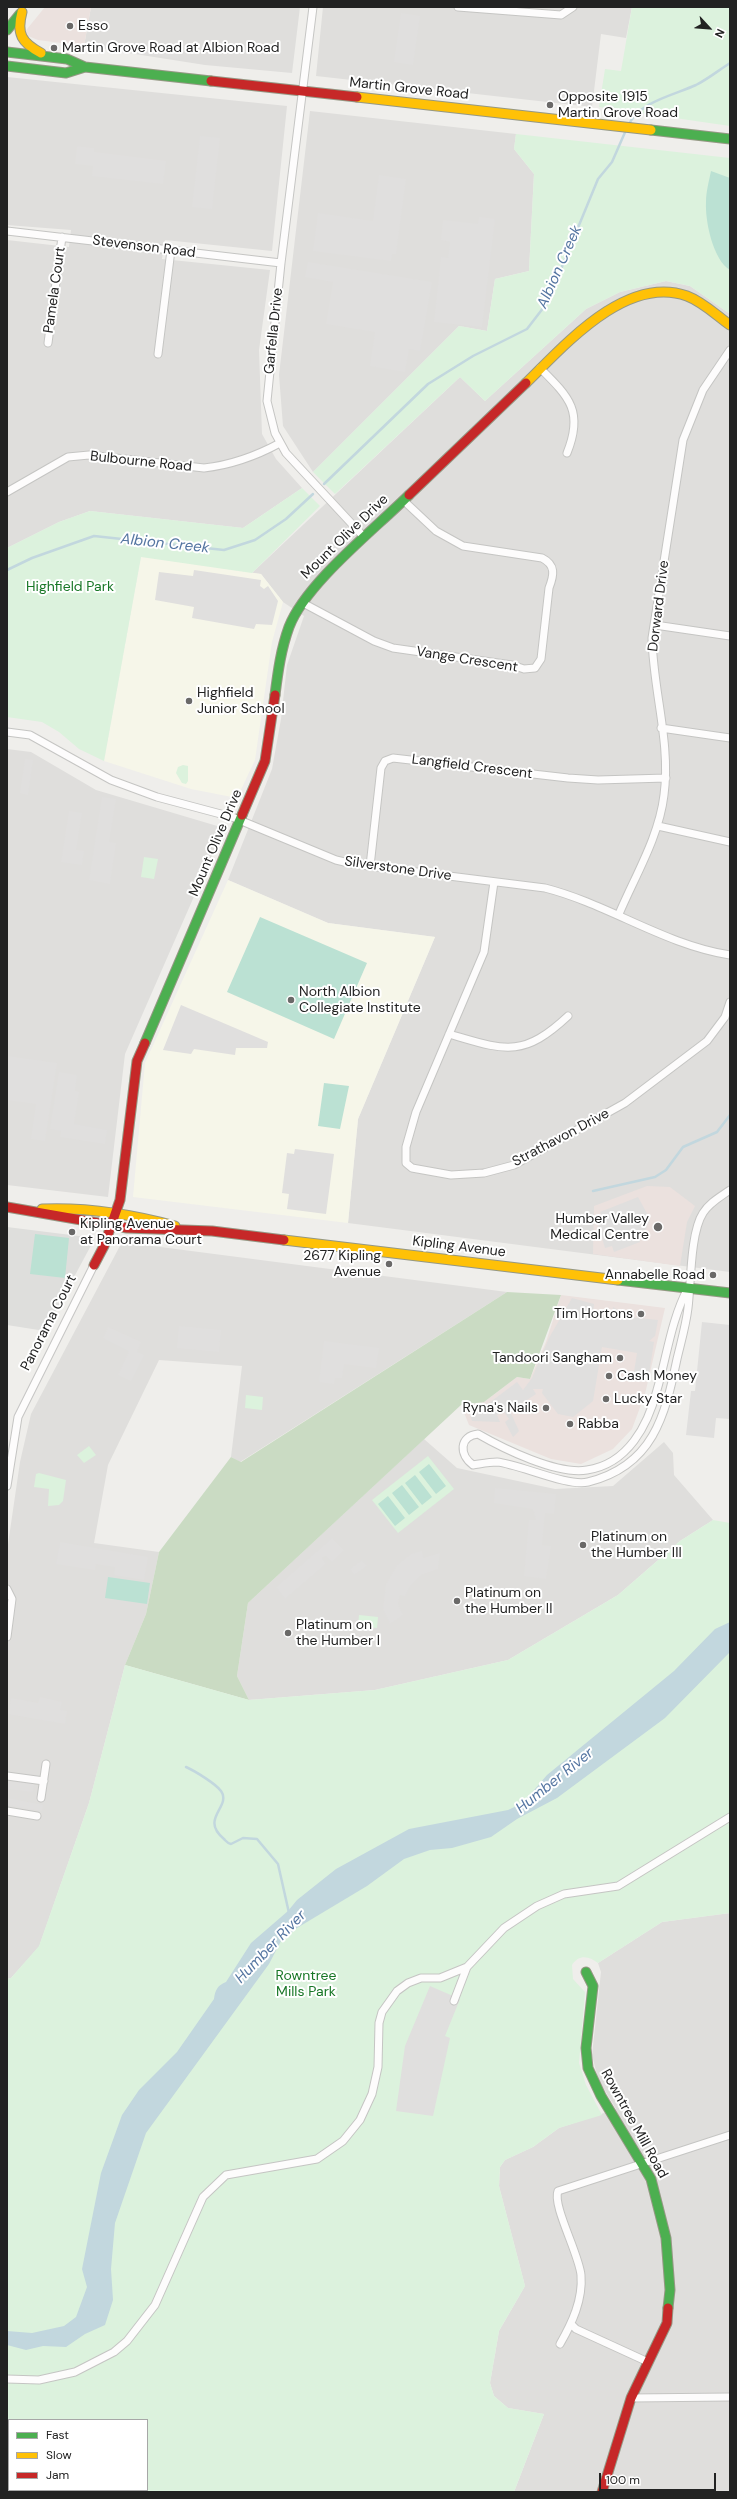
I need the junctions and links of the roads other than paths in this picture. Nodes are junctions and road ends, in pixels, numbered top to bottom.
1 (313, 7) edge
2 (458, 7) edge
3 (573, 7) edge
4 (466, 8) edge
5 (24, 9) edge
6 (7, 30) edge
7 (7, 52) edge
8 (47, 56) junction
9 (7, 66) edge
10 (85, 67) junction
11 (302, 92) junction
12 (730, 139) edge
13 (7, 231) edge
14 (62, 237) junction
15 (170, 250) junction
16 (281, 263) junction
17 (730, 325) edge
18 (48, 343) dead end
19 (730, 350) edge
20 (158, 354) dead end
21 (540, 368) junction
22 (280, 443) junction
23 (567, 453) dead end
24 (7, 492) edge
25 (403, 500) junction
26 (364, 537) junction
27 (302, 603) junction
28 (655, 625) junction
29 (730, 636) edge
30 (662, 728) junction
31 (7, 732) edge
32 (730, 738) edge
33 (666, 778) junction
34 (241, 821) junction
35 (658, 826) junction
36 (730, 842) edge
37 (370, 866) junction
38 (494, 882) junction
39 (618, 914) junction
40 (730, 954) edge
41 (730, 1002) edge
42 (568, 1016) dead end
43 (449, 1034) junction
44 (730, 1190) edge
45 (7, 1207) edge
46 (36, 1210) junction
47 (116, 1213) junction
48 (112, 1226) junction
49 (185, 1229) junction
50 (94, 1265) joint
51 (688, 1288) junction
52 (730, 1293) edge
53 (658, 1390) junction
54 (670, 1393) junction
55 (7, 1486) edge
56 (7, 1590) edge
57 (7, 1637) edge
58 (46, 1764) dead end
59 (7, 1776) edge
60 (44, 1781) junction
61 (41, 1798) dead end
62 (7, 1811) edge
63 (37, 1816) dead end
64 (730, 1817) edge
65 (467, 1967) junction
66 (586, 1972) dead end
67 (454, 2000) dead end
68 (730, 2135) edge
69 (642, 2164) junction
70 (572, 2324) junction
71 (560, 2344) dead end
72 (648, 2362) junction
73 (7, 2379) edge
74 (730, 2397) edge
75 (631, 2398) junction
76 (602, 2492) edge

1 - 11 street, Garfella Drive
2 - 4 street
3 - 4 street
5 - 6 street
5 - 8 street
7 - 8 street, Martin Grove Road
8 - 10 street, Martin Grove Road
9 - 10 street, Martin Grove Road
10 - 11 street, Martin Grove Road
11 - 12 street, Martin Grove Road
11 - 16 street, Garfella Drive
13 - 14 street, Stevenson Road
14 - 15 street, Stevenson Road
14 - 18 street, Pamela Court
15 - 16 street, Stevenson Road
15 - 20 street
16 - 22 street, Garfella Drive
17 - 21 street, Mount Olive Drive
19 - 28 street, Dorward Drive
21 - 23 street
21 - 25 street, Mount Olive Drive
22 - 24 street, Bulbourne Road
22 - 26 street, Garfella Drive
25 - 26 street, Mount Olive Drive
25 - 27 street, Vange Crescent
26 - 27 street, Mount Olive Drive
27 - 34 street, Mount Olive Drive
28 - 29 street
28 - 30 street, Dorward Drive
30 - 32 street
30 - 33 street, Dorward Drive
31 - 34 street, Silverstone Drive
33 - 35 street, Dorward Drive
33 - 37 street, Langfield Crescent
34 - 37 street, Silverstone Drive
34 - 47 street, Mount Olive Drive
35 - 36 street
35 - 39 street, Dorward Drive
37 - 38 street, Silverstone Drive
38 - 39 street, Silverstone Drive
38 - 43 street, Strathavon Drive
39 - 40 street, Silverstone Drive
41 - 43 street, Strathavon Drive
42 - 43 street
44 - 51 street
45 - 46 street, Kipling Avenue
46 - 47 street, Kipling Avenue
46 - 48 street, Kipling Avenue
47 - 48 street
47 - 49 street, Kipling Avenue
48 - 49 street, Kipling Avenue
48 - 50 street, Panorama Court
49 - 51 street, Kipling Avenue
50 - 55 street, Panorama Court
51 - 52 street, Kipling Avenue
51 - 53 street
51 - 54 street
53 - 54 street
53 - 54 street
56 - 57 street
58 - 60 street
59 - 60 street
60 - 61 street
62 - 63 street
64 - 65 street
65 - 67 street
65 - 73 street
66 - 69 street, Rowntree Mill Road
68 - 69 street
69 - 70 street
69 - 72 street, Rowntree Mill Road
70 - 71 street
70 - 72 street
72 - 75 street, Rowntree Mill Road
74 - 75 street
75 - 76 street, Rowntree Mill Road

